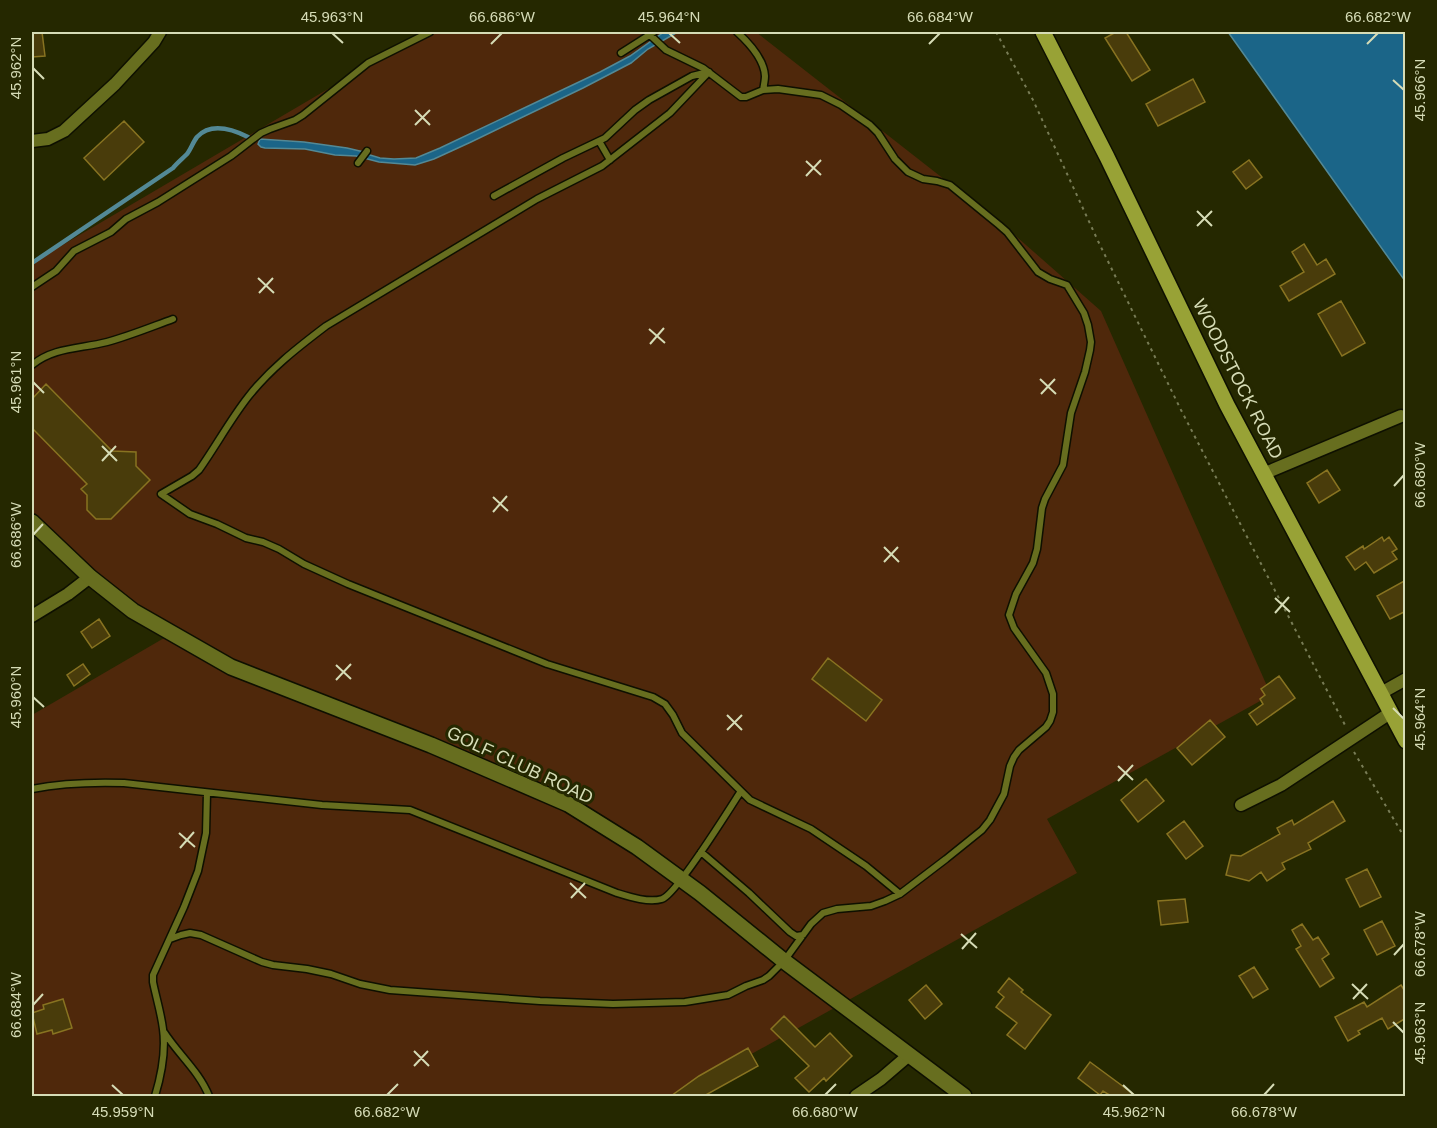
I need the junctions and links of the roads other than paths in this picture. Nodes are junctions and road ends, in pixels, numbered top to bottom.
1 (160, 32) edge
2 (430, 32) edge
3 (737, 32) edge
4 (1043, 32) edge
5 (652, 34) edge
6 (621, 53) dead end
7 (709, 72) junction
8 (763, 90) junction
9 (32, 141) edge
10 (599, 141) junction
11 (367, 151) dead end
12 (610, 160) junction
13 (358, 164) dead end
14 (494, 196) dead end
15 (32, 287) edge
16 (173, 319) dead end
17 (32, 365) edge
18 (1401, 416) dead end
19 (1263, 474) junction
20 (32, 522) edge
21 (90, 577) junction
22 (32, 616) edge
23 (1406, 679) edge
24 (1381, 693) junction
25 (1390, 713) junction
26 (1406, 741) edge
27 (32, 789) edge
28 (741, 791) junction
29 (207, 793) junction
30 (1241, 805) dead end
31 (701, 852) junction
32 (681, 879) junction
33 (900, 894) junction
34 (803, 935) junction
35 (170, 939) junction
36 (784, 961) junction
37 (164, 1031) junction
38 (909, 1055) junction
39 (155, 1096) edge
40 (209, 1096) edge
41 (856, 1096) edge
42 (964, 1096) edge

1 - 9 street
2 - 15 lane
3 - 8 lane
4 - 19 main road, WOODSTOCK ROAD
5 - 6 lane
5 - 7 lane
7 - 8 lane
7 - 10 lane
7 - 12 lane
8 - 33 lane
10 - 12 lane
10 - 14 lane
11 - 13 lane
12 - 28 lane
16 - 17 lane
18 - 19 street
19 - 24 main road, WOODSTOCK ROAD
20 - 21 street, GOLF CLUB ROAD
21 - 22 street
21 - 32 street, GOLF CLUB ROAD
23 - 24 street
24 - 25 main road, WOODSTOCK ROAD
25 - 26 main road, WOODSTOCK ROAD
25 - 30 street
27 - 29 lane
28 - 31 lane
28 - 33 lane
29 - 32 lane
29 - 35 lane
31 - 32 lane
31 - 34 lane
32 - 36 street, GOLF CLUB ROAD
33 - 34 lane
34 - 36 lane
35 - 36 lane
35 - 37 lane
36 - 38 street, GOLF CLUB ROAD
37 - 39 lane
37 - 40 lane
38 - 41 street
38 - 42 street, GOLF CLUB ROAD

